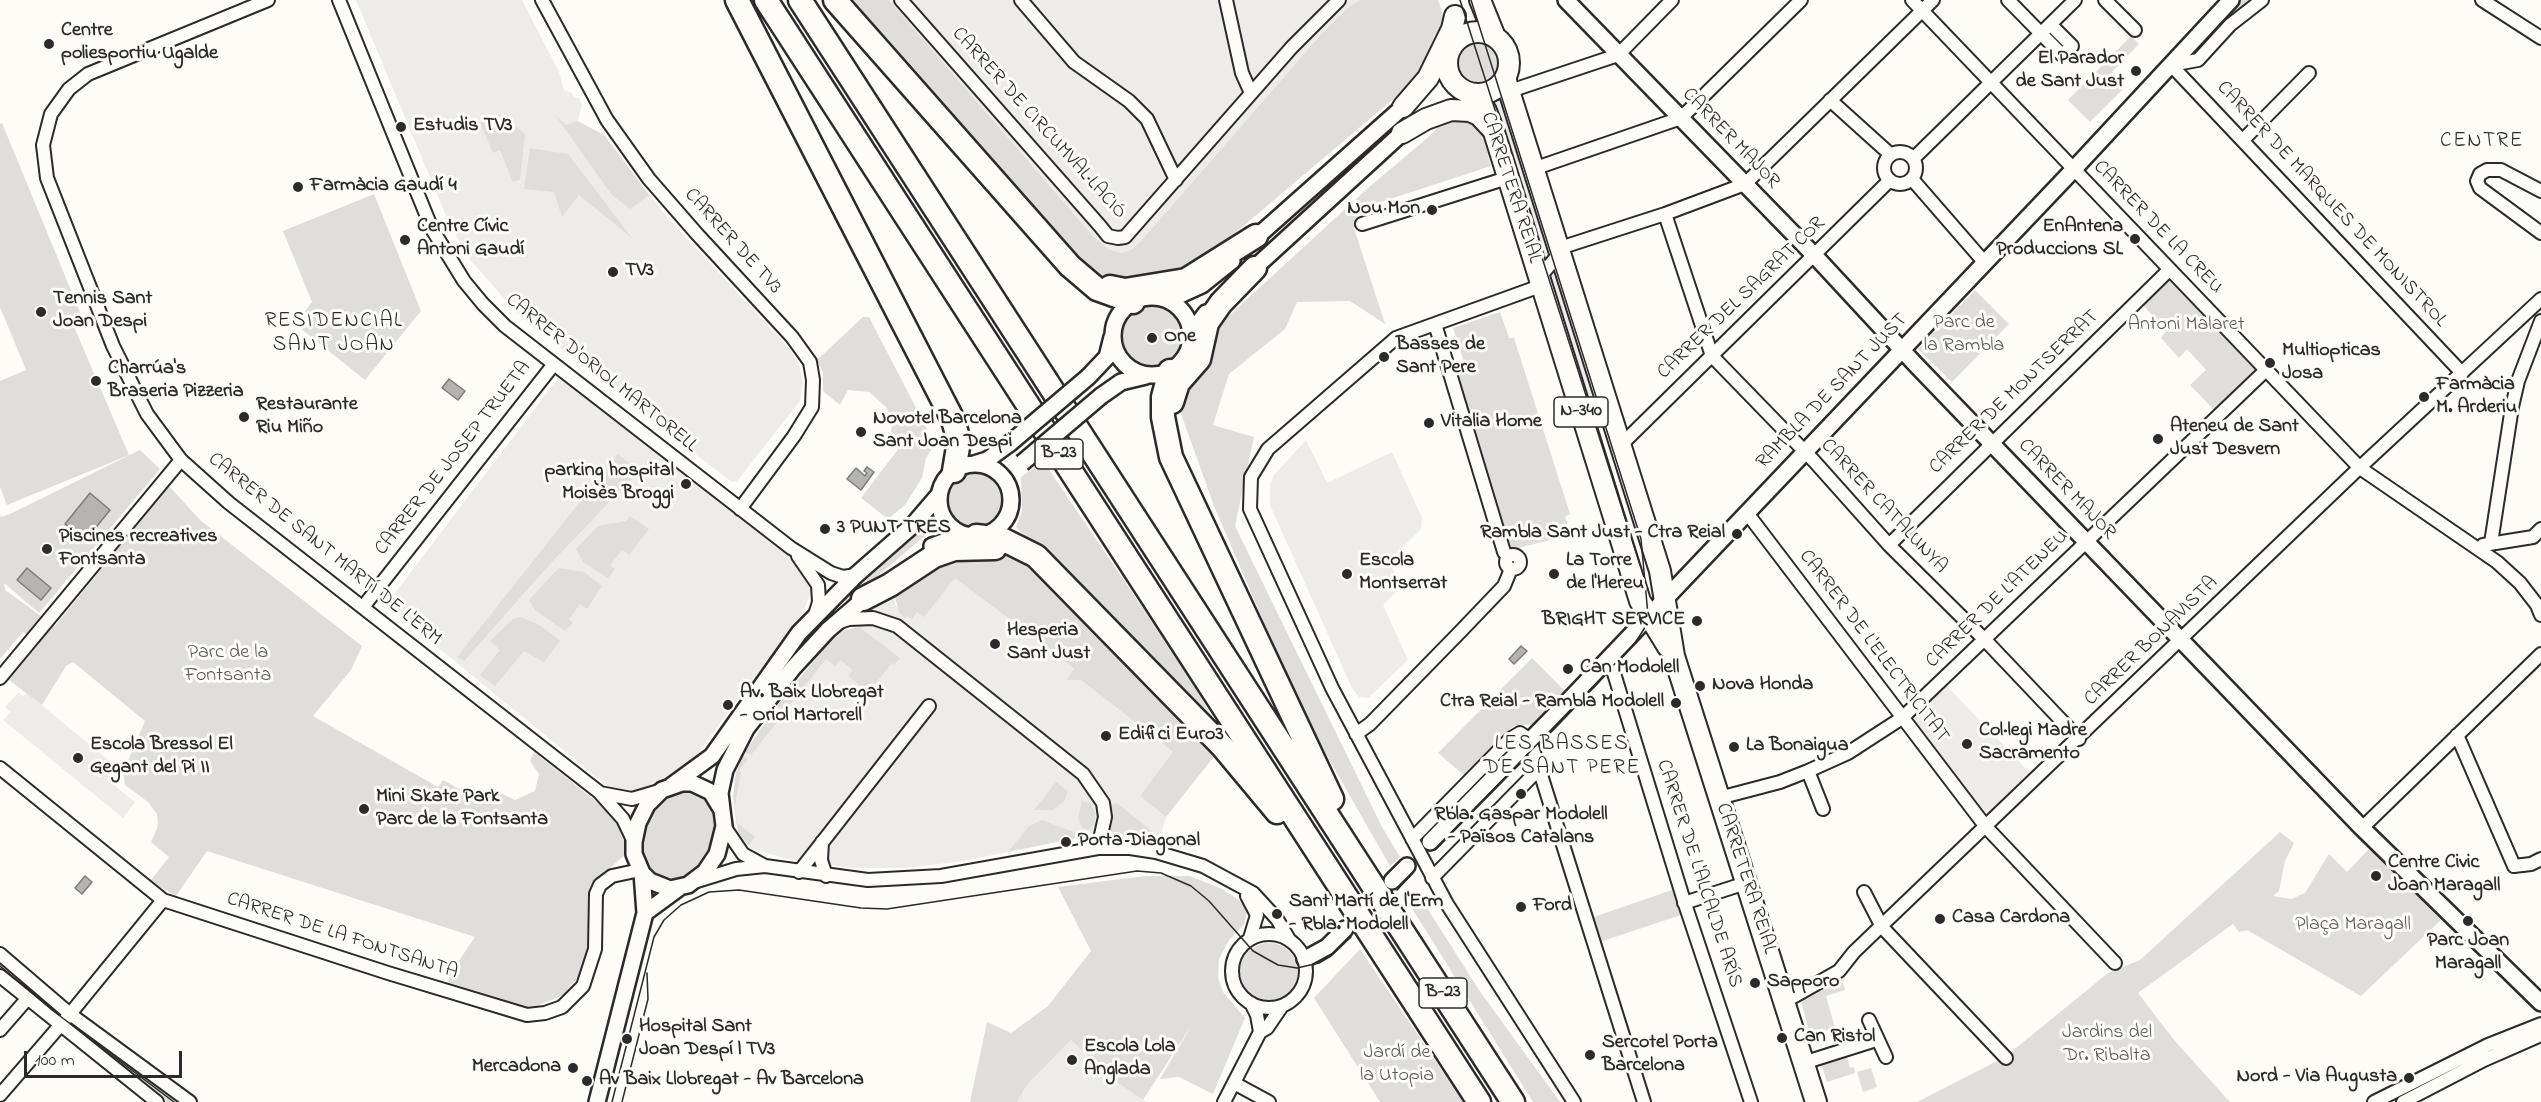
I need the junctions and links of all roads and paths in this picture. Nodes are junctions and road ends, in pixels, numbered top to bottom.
1 (268, 0) edge
2 (339, 0) edge
3 (542, 0) edge
4 (737, 0) edge
5 (766, 0) edge
6 (801, 0) edge
7 (835, 0) edge
8 (901, 0) edge
9 (1021, 0) edge
10 (1226, 0) edge
11 (1339, 0) edge
12 (1480, 0) edge
13 (1566, 0) edge
14 (1672, 0) edge
15 (1801, 0) edge
16 (1912, 0) edge
17 (1933, 0) edge
18 (2008, 0) edge
19 (2075, 0) edge
20 (2105, 0) edge
21 (2231, 0) edge
22 (2262, 0) edge
23 (2482, 0) edge
24 (1452, 8) edge
25 (1922, 10) junction
26 (2213, 19) junction
27 (2230, 26) junction
28 (2046, 29) junction
29 (2135, 30) dead end
30 (1461, 36) junction
31 (1495, 36) junction
32 (2541, 38) edge
33 (1618, 55) junction
34 (2171, 65) junction
35 (1446, 67) junction
36 (2309, 74) dead end
37 (1993, 83) junction
38 (1508, 84) junction
39 (1251, 93) junction
40 (1468, 93) junction
41 (1830, 100) junction
42 (1402, 107) junction
43 (1681, 118) junction
44 (1493, 129) junction
45 (1402, 133) junction
46 (2243, 140) junction
47 (1891, 155) junction
48 (1913, 159) junction
49 (1533, 169) junction
50 (2074, 169) junction
51 (1508, 178) junction
52 (1912, 179) junction
53 (1176, 180) junction
54 (1890, 180) junction
55 (1744, 184) junction
56 (2541, 191) edge
57 (1665, 214) junction
58 (1362, 224) dead end
59 (2541, 233) edge
60 (1257, 236) junction
61 (1560, 252) junction
62 (1815, 256) junction
63 (1985, 263) junction
64 (1070, 266) junction
65 (1255, 268) junction
66 (2169, 270) junction
67 (1541, 284) junction
68 (1143, 299) junction
69 (2541, 299) edge
70 (2541, 321) edge
71 (1435, 324) junction
72 (1114, 328) junction
73 (1191, 333) junction
74 (1902, 350) junction
75 (1712, 356) junction
76 (554, 364) junction
77 (2266, 370) junction
78 (1162, 373) junction
79 (2462, 373) junction
80 (1992, 443) junction
81 (1621, 445) junction
82 (1805, 452) junction
83 (182, 460) junction
84 (964, 468) junction
85 (2360, 468) junction
86 (1011, 494) junction
87 (937, 497) junction
88 (740, 509) junction
89 (1747, 513) junction
90 (2541, 529) edge
91 (969, 535) junction
92 (2087, 542) junction
93 (2491, 543) junction
94 (1889, 545) junction
95 (2477, 547) junction
96 (791, 548) junction
97 (856, 575) junction
98 (1666, 598) junction
99 (863, 599) junction
100 (363, 607) junction
101 (814, 615) junction
102 (1648, 615) junction
103 (2541, 615) edge
104 (1097, 616) junction
105 (836, 623) junction
106 (1986, 640) junction
107 (2181, 641) junction
108 (2541, 654) edge
109 (1674, 656) junction
110 (1609, 657) junction
111 (3, 674) edge
112 (1273, 675) junction
113 (929, 706) dead end
114 (1902, 718) junction
115 (1356, 734) junction
116 (2457, 735) junction
117 (2079, 739) junction
118 (1530, 740) junction
119 (0, 768) edge
120 (1538, 770) junction
121 (1809, 771) junction
122 (667, 788) junction
123 (599, 792) junction
124 (1719, 798) junction
125 (1823, 809) dead end
126 (723, 818) junction
127 (1986, 827) junction
128 (2362, 828) junction
129 (1412, 839) junction
130 (822, 842) junction
131 (1430, 842) dead end
132 (634, 848) junction
133 (1098, 848) junction
134 (2541, 859) edge
135 (765, 866) junction
136 (1407, 866) dead end
137 (641, 872) junction
138 (799, 872) junction
139 (618, 874) junction
140 (826, 876) junction
141 (1432, 878) junction
142 (697, 881) junction
143 (1382, 883) junction
144 (1746, 883) junction
145 (679, 888) junction
146 (1244, 889) junction
147 (1864, 892) dead end
148 (163, 900) junction
149 (1684, 903) junction
150 (1353, 907) junction
151 (645, 913) junction
152 (1882, 927) junction
153 (1345, 929) dead end
154 (1250, 938) junction
155 (1290, 940) junction
156 (0, 954) edge
157 (1305, 958) junction
158 (2115, 963) dead end
159 (0, 976) edge
160 (27, 999) junction
161 (1784, 1002) junction
162 (1251, 1003) junction
163 (2541, 1003) edge
164 (1282, 1006) junction
165 (70, 1014) junction
166 (1869, 1020) dead end
167 (2541, 1024) edge
168 (60, 1026) junction
169 (0, 1030) edge
170 (1260, 1032) junction
171 (2541, 1035) edge
172 (1876, 1040) junction
173 (1886, 1057) dead end
174 (2006, 1058) dead end
175 (1803, 1063) junction
176 (1234, 1083) junction
177 (0, 1095) edge
178 (157, 1102) edge
179 (190, 1102) edge
180 (597, 1102) edge
181 (1224, 1102) edge
182 (1269, 1102) edge
183 (1479, 1102) edge
184 (1513, 1102) edge
185 (1574, 1102) edge
186 (1644, 1102) edge
187 (1751, 1102) edge
188 (1816, 1102) edge
189 (2374, 1102) edge
190 (2403, 1102) edge

1 - 83 street, CARRER DE SANT MARTÍ DE L'ERM
2 - 76 street, CARRER D'ORIOL MARTORELL
3 - 88 street, CARRER DE TV3
4 - 84 highway
5 - 150 highway, B-23
6 - 143 highway, B-23
7 - 64 highway
8 - 53 street, CARRER DE CIRCUMVAL·LACIÓ
9 - 53 street
10 - 39 street
11 - 39 street
12 - 31 main road, N-340
13 - 33 street, CARRER MAJOR
14 - 33 street
15 - 43 street
16 - 25 street, CARRER DE LA CREU
17 - 25 street
18 - 28 street
19 - 28 street
20 - 29 street
21 - 26 street, RAMBLA DE SANT JUST
22 - 27 street
23 - 32 street
24 - 30 main road
24 - 42 main road
25 - 37 street, CARRER DE LA CREU
25 - 41 street
26 - 27 street
26 - 34 street, RAMBLA DE SANT JUST
27 - 34 street
28 - 37 street
30 - 31 main road
30 - 35 main road
31 - 38 main road, N-340
33 - 38 street
33 - 43 street, CARRER MAJOR
34 - 46 street, CARRER DE MARQUES DE MONISTROL
34 - 50 street, RAMBLA DE SANT JUST
35 - 40 main road, N-340
35 - 42 main road
36 - 46 street
37 - 48 street
37 - 50 street, CARRER DE LA CREU
38 - 40 main road
38 - 49 main road, CARRETERA REIAL / N-340
39 - 53 street
40 - 44 main road, CARRETERA REIAL / N-340
40 - 45 main road
41 - 47 street
41 - 55 street
42 - 60 street
43 - 49 street
43 - 55 street, CARRER MAJOR
44 - 45 main road
44 - 51 main road, CARRETERA REIAL / N-340
45 - 65 street
46 - 79 street, CARRER DE MARQUES DE MONISTROL
47 - 48 street
47 - 54 street
48 - 52 street
49 - 61 main road, CARRETERA REIAL / N-340
50 - 63 street, RAMBLA DE SANT JUST
50 - 66 street, CARRER DE LA CREU
51 - 58 street
51 - 67 main road, CARRETERA REIAL / N-340
52 - 54 street
52 - 63 street
54 - 62 street, CARRER DEL SAGRAT COR
55 - 57 street
55 - 62 street, CARRER MAJOR
56 - 59 street
57 - 61 street
57 - 75 street, CARRER CATALUNYA
60 - 64 highway
60 - 68 street
61 - 67 street, CARRETERA REIAL
61 - 81 main road, CARRETERA REIAL / N-340
62 - 74 street, CARRER MAJOR
62 - 75 street, CARRER DEL SAGRAT COR
63 - 74 street, RAMBLA DE SANT JUST
64 - 68 highway
65 - 73 street
65 - 112 highway
66 - 77 street, CARRER DE LA CREU
66 - 80 street, CARRER DE MONTSERRAT
67 - 71 street
67 - 102 main road, CARRETERA REIAL / N-340
68 - 72 street
68 - 73 street
69 - 79 street, CARRER BONAVISTA
70 - 93 street
71 - 115 street
71 - 115 street
72 - 78 street
72 - 84 street, bridge
73 - 78 street
74 - 80 street, CARRER MAJOR
74 - 82 street, RAMBLA DE SANT JUST
75 - 81 street, CARRER DEL SAGRAT COR
75 - 82 street, CARRER CATALUNYA
76 - 88 street, CARRER D'ORIOL MARTORELL
76 - 100 street, CARRER DE JOSEP TRUETA
77 - 85 street, CARRER DE LA CREU
77 - 92 street, CARRER DE L'ATENEU
78 - 86 street, bridge
78 - 112 highway
79 - 85 street, CARRER BONAVISTA
80 - 92 street, CARRER MAJOR
80 - 94 street, CARRER DE MONTSERRAT
81 - 98 main road, CARRETERA REIAL / N-340
82 - 89 street, RAMBLA DE SANT JUST
82 - 94 street, CARRER CATALUNYA
83 - 100 street, CARRER DE SANT MARTÍ DE L'ERM
83 - 111 street
84 - 86 street
84 - 87 street
85 - 95 street, CARRER DE LA CREU
85 - 107 street, CARRER BONAVISTA
86 - 91 street
87 - 91 street
87 - 97 street
88 - 96 street, CARRER D'ORIOL MARTORELL
89 - 98 street, RAMBLA DE SANT JUST
89 - 114 street, CARRER DE L'ELECTRICITAT
90 - 93 street
91 - 99 street
91 - 104 highway
92 - 106 street, CARRER DE L'ATENEU
92 - 107 street, CARRER MAJOR
93 - 95 street
94 - 106 street, CARRER CATALUNYA
95 - 103 street, CARRER DE LA CREU
96 - 97 street, CARRER D'ORIOL MARTORELL
96 - 101 street, CARRER D'ORIOL MARTORELL
97 - 101 street
98 - 102 street, RAMBLA DE SANT JUST
98 - 109 main road, CARRETERA REIAL / N-340
99 - 104 highway
99 - 105 street
100 - 123 street, CARRER DE SANT MARTÍ DE L'ERM
101 - 122 street
102 - 109 main road, CARRETERA REIAL / N-340
102 - 110 street, RAMBLA DE SANT JUST
104 - 150 highway
105 - 126 street
105 - 133 street
106 - 114 street, CARRER DE L'ATENEU
106 - 117 street, CARRER CATALUNYA
107 - 117 street, CARRER BONAVISTA
107 - 128 street, CARRER MAJOR
108 - 116 street
109 - 124 main road, CARRETERA REIAL / N-340
110 - 118 street, RAMBLA DE SANT JUST
110 - 149 street, CARRER DE L'ALCALDE ARÍS
112 - 143 highway
113 - 130 street
114 - 121 street, CARRER DE L'ATENEU
114 - 127 street, CARRER DE L'ELECTRICITAT
115 - 129 street
116 - 128 street
116 - 134 street
117 - 127 street, CARRER BONAVISTA
118 - 120 street
118 - 129 street
118 - 131 street, RAMBLA DE SANT JUST
119 - 148 street, CARRER DE LA FONTSANTA
120 - 141 street
120 - 186 street
121 - 124 street, CARRER DE L'ATENEU
121 - 125 street
122 - 123 street, CARRER DE SANT MARTÍ DE L'ERM
122 - 126 street
122 - 132 street
123 - 132 street, CARRER DE SANT MARTÍ DE L'ERM
124 - 144 main road, CARRETERA REIAL / N-340
126 - 135 street
126 - 142 street
127 - 152 street, CARRER BONAVISTA
127 - 158 street, CARRER DE L'ELECTRICITAT
128 - 163 street, CARRER MAJOR
129 - 141 street
130 - 138 street
130 - 140 street
132 - 137 street
132 - 139 street, CARRER DE LA FONTSANTA
133 - 140 street
133 - 146 street
135 - 138 street
135 - 142 street
136 - 143 street
137 - 139 street
137 - 145 street
137 - 151 street
138 - 140 street
139 - 148 street, CARRER DE LA FONTSANTA
141 - 185 street
142 - 145 street
143 - 184 highway, B-23
144 - 149 street
144 - 161 main road, CARRETERA REIAL / N-340
145 - 151 street
146 - 154 street
146 - 155 street
147 - 152 street
148 - 165 street
149 - 187 street, CARRER DE L'ALCALDE ARÍS
150 - 183 highway, B-23
151 - 180 street
152 - 161 street, CARRER BONAVISTA
152 - 174 street
153 - 157 street
154 - 155 street
154 - 162 street
155 - 157 street
156 - 165 street
157 - 164 street
159 - 160 street
160 - 168 street
160 - 169 street
161 - 175 main road, CARRETERA REIAL / N-340
162 - 164 street
162 - 170 street
164 - 170 street
165 - 168 street
165 - 179 street
166 - 172 street
167 - 189 street
168 - 177 street
168 - 178 street
170 - 176 street
171 - 190 street
172 - 173 street
172 - 175 street
175 - 188 main road, CARRETERA REIAL / N-340
176 - 181 street
176 - 182 street

